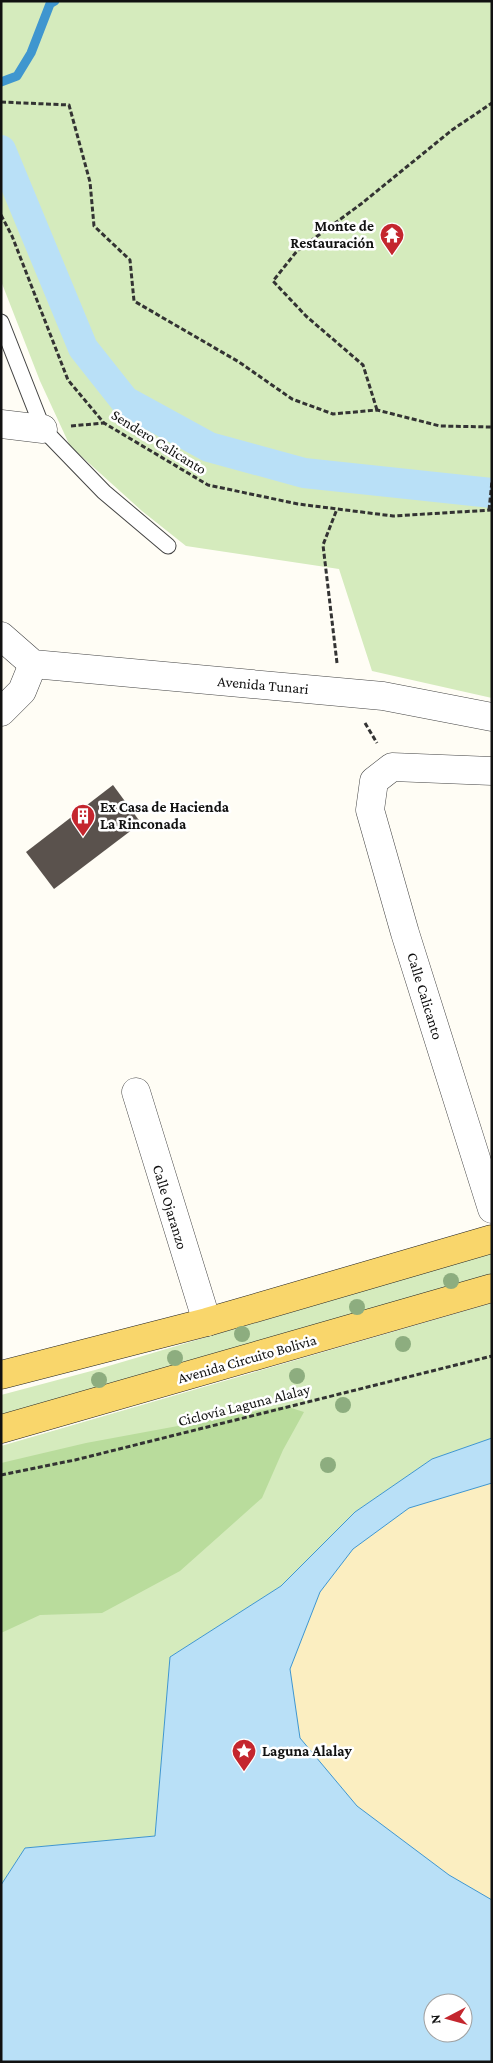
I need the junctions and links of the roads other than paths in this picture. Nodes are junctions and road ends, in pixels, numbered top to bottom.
1 (1, 322) edge
2 (1, 424) edge
3 (43, 429) junction
4 (168, 546) dead end
5 (1, 636) edge
6 (33, 664) junction
7 (1, 712) edge
8 (492, 717) edge
9 (492, 772) edge
10 (136, 1092) dead end
11 (492, 1210) edge
12 (492, 1239) edge
13 (492, 1288) edge
14 (206, 1322) junction
15 (1, 1375) edge
16 (1, 1430) edge

1 - 3 lane
2 - 3 street
3 - 4 lane
5 - 6 street
6 - 7 street
6 - 8 street, Avenida Tunari
9 - 11 street, Calle Calicanto
10 - 14 street, Calle Ojaranzo
12 - 14 main road
13 - 16 main road, Avenida Circuito Bolivia
14 - 15 main road

